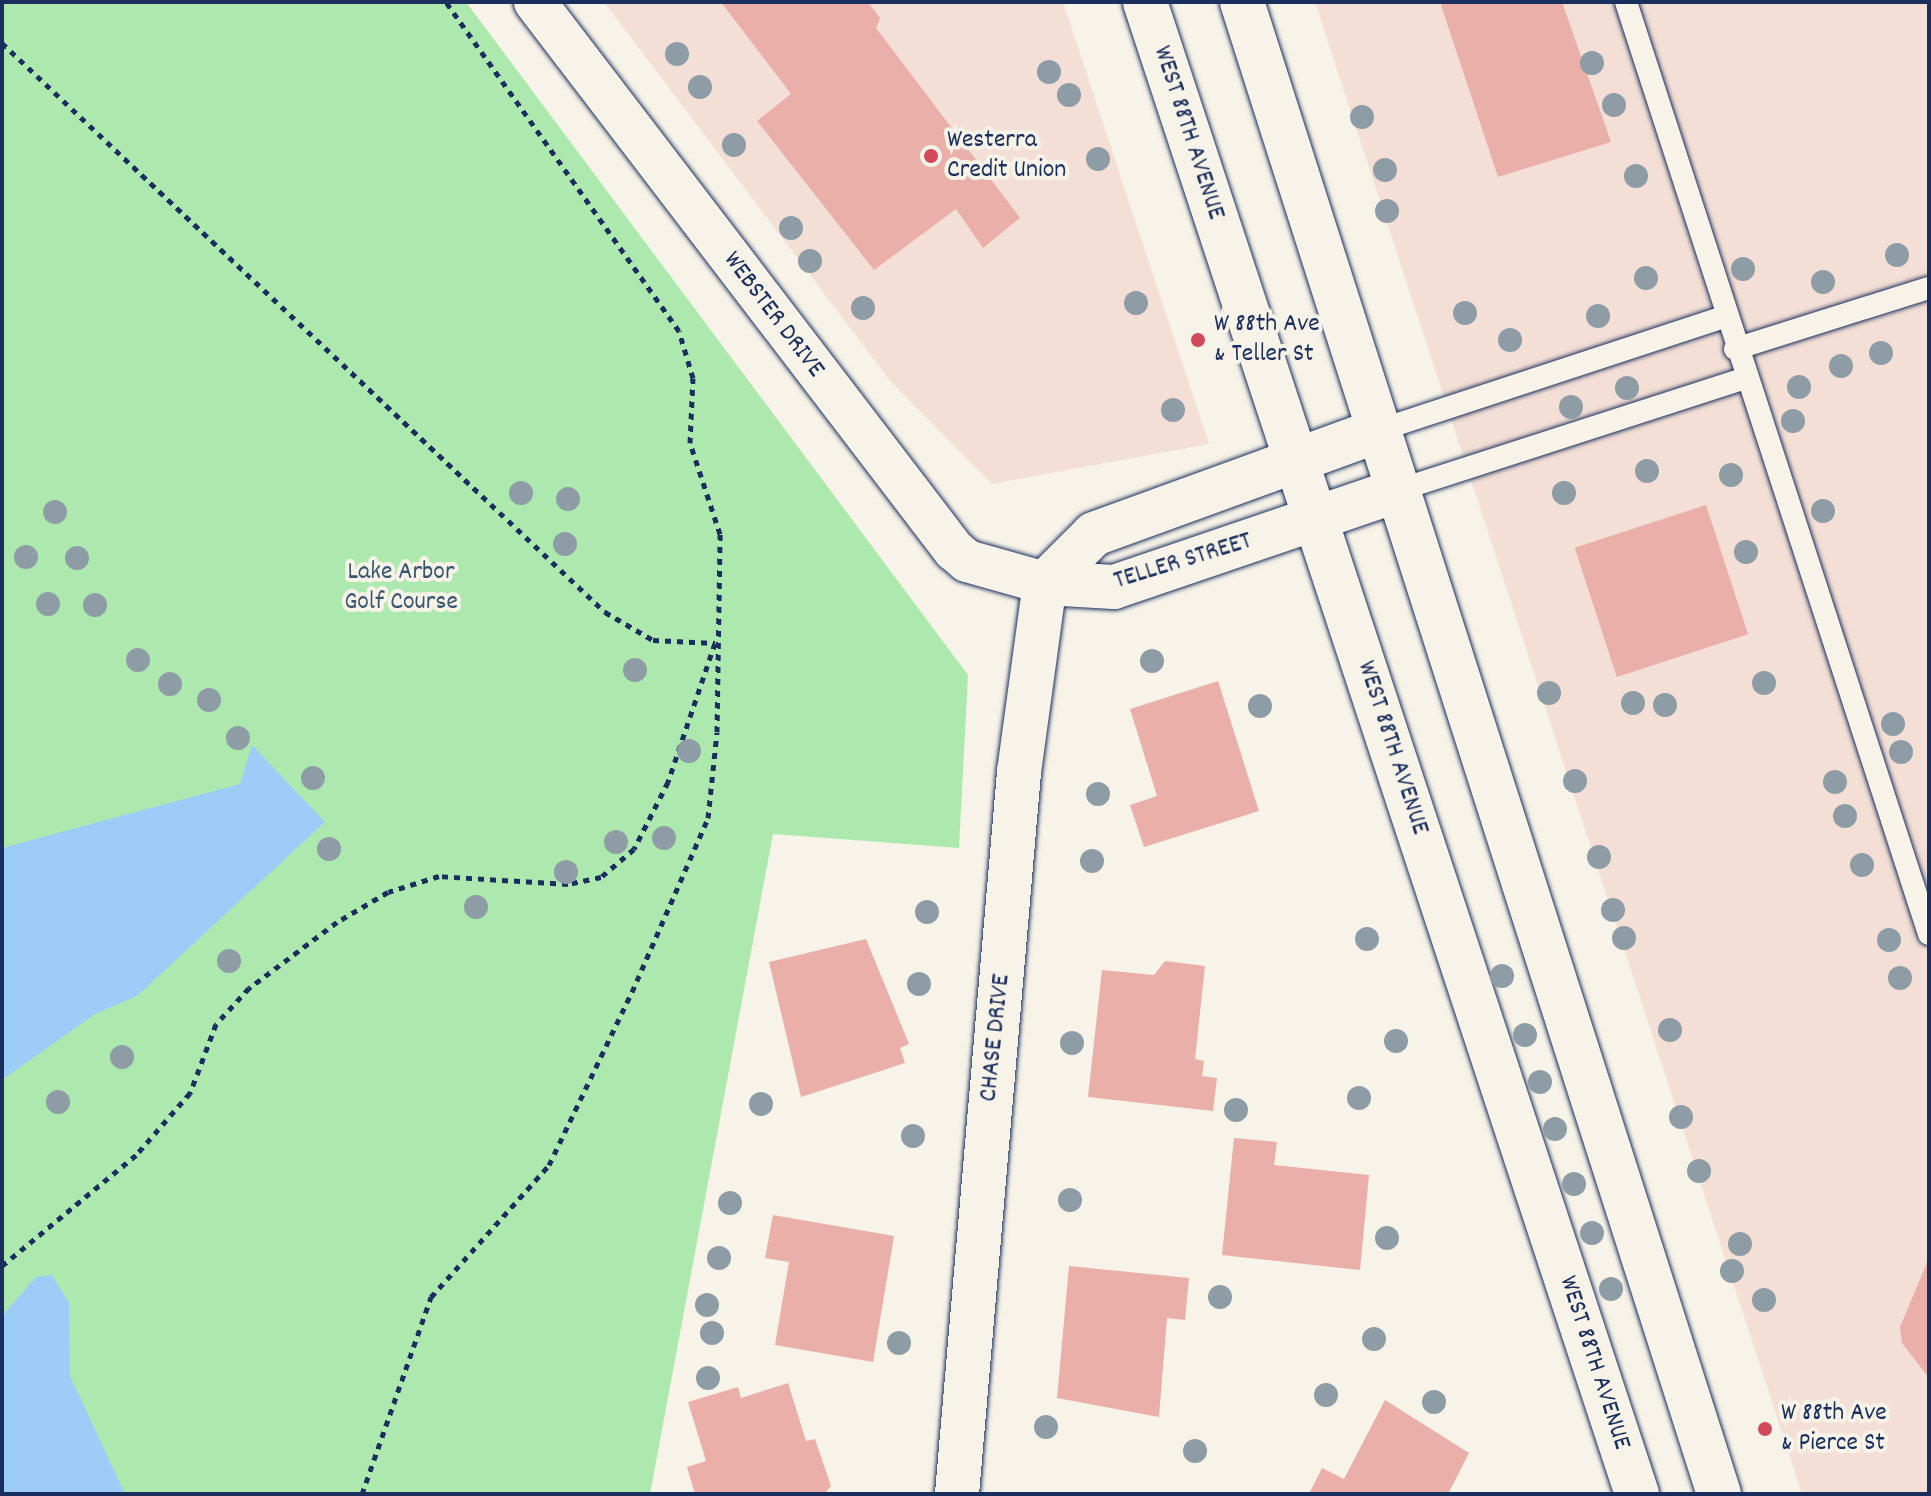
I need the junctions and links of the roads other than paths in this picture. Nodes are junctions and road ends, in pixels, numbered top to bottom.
1 (535, 2) edge
2 (1145, 2) edge
3 (1242, 2) edge
4 (1626, 2) edge
5 (1929, 288) edge
6 (1724, 317) junction
7 (1735, 349) junction
8 (1745, 378) junction
9 (1380, 430) junction
10 (1294, 458) junction
11 (1399, 490) junction
12 (1314, 520) junction
13 (1045, 583) junction
14 (1929, 934) edge
15 (957, 1494) edge
16 (1637, 1494) edge
17 (1719, 1494) edge

1 - 13 street, WEBSTER DRIVE
2 - 10 main road, WEST 88TH AVENUE
3 - 9 main road
4 - 6 lane
5 - 7 lane
6 - 7 lane
6 - 9 lane
7 - 8 lane
8 - 11 lane
8 - 14 lane
9 - 10 main road, TELLER STREET
9 - 11 main road
10 - 12 main road, WEST 88TH AVENUE
10 - 13 main road, TELLER STREET
11 - 12 main road, TELLER STREET
11 - 17 main road
12 - 13 main road, TELLER STREET
12 - 16 main road, WEST 88TH AVENUE
13 - 15 main road, CHASE DRIVE

